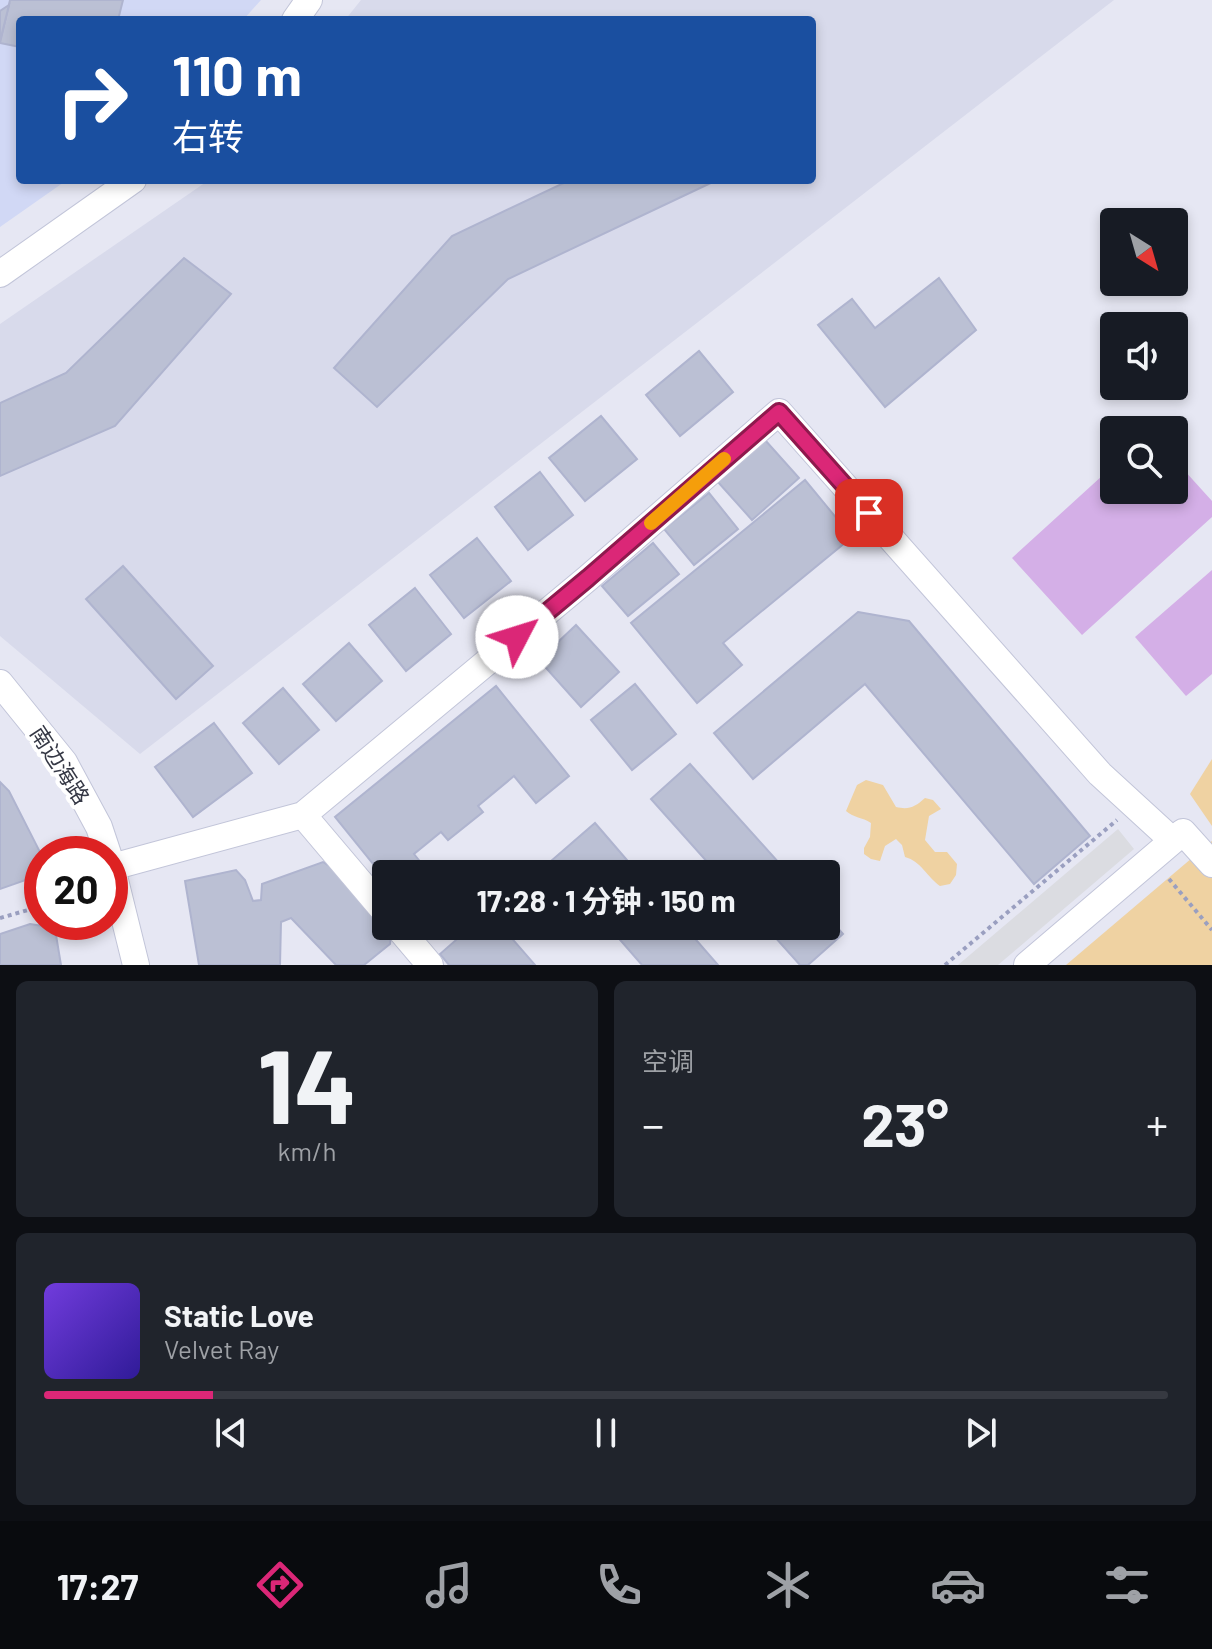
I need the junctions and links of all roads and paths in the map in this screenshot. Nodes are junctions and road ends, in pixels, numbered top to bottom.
1 (127, 184) edge
2 (0, 274) edge
3 (0, 683) edge
4 (1134, 805) junction
5 (303, 815) junction
6 (102, 836) edge
7 (1172, 840) junction
8 (128, 856) edge
9 (1212, 864) edge
10 (1169, 879) dead end
11 (372, 896) edge
12 (24, 911) edge
13 (0, 918) edge
14 (1212, 930) edge
15 (128, 933) edge
16 (407, 940) edge
17 (422, 962) edge
18 (136, 965) edge
19 (945, 965) edge
20 (1027, 965) edge

1 - 2 street
3 - 6 street, 南边海路
4 - 5 street
4 - 7 street
4 - 19 path
5 - 8 street
5 - 11 street
7 - 9 street
7 - 20 street
10 - 14 path
12 - 13 path
15 - 18 street, 南边海路
16 - 17 street

